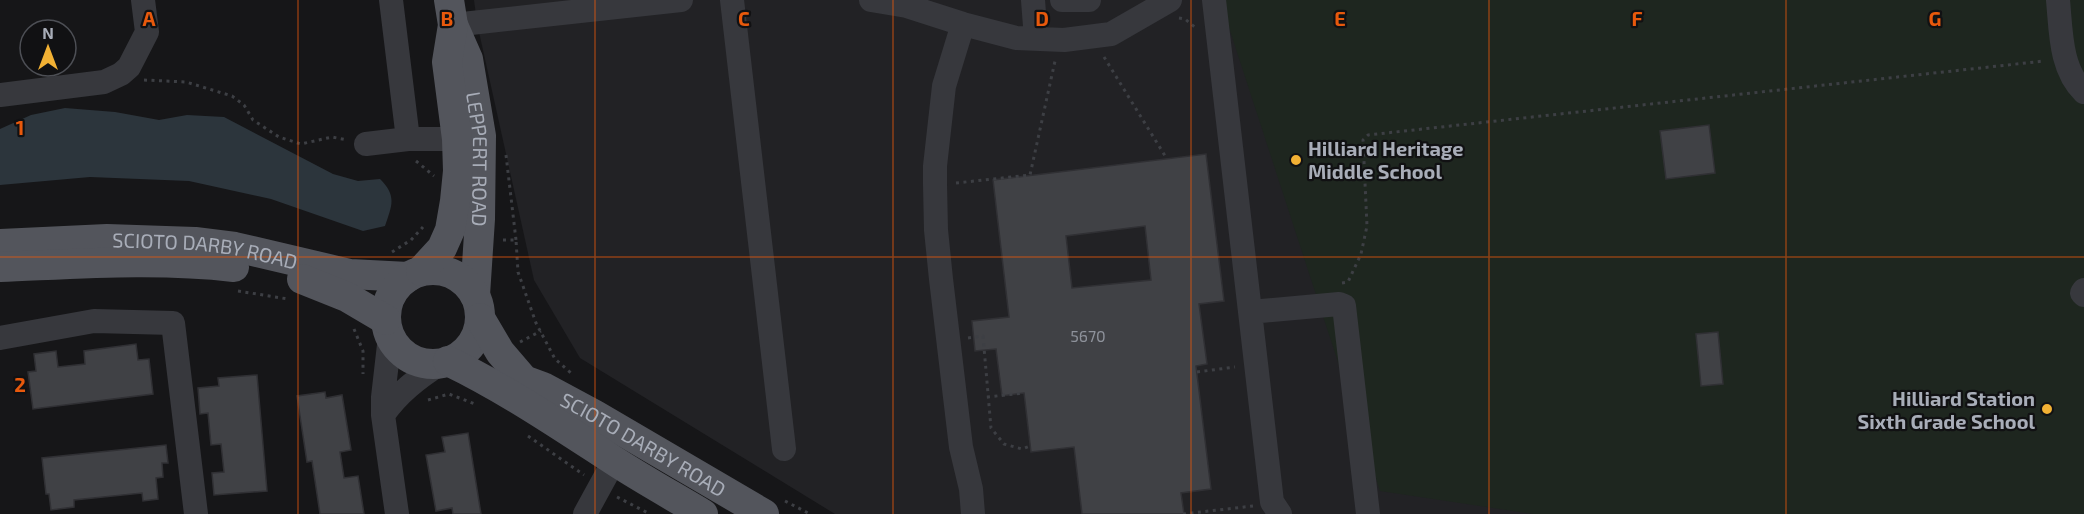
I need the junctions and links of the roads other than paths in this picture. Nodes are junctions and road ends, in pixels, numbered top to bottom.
1 (143, 0) edge
2 (391, 0) edge
3 (681, 0) edge
4 (732, 0) edge
5 (871, 0) edge
6 (1033, 0) edge
7 (1062, 0) edge
8 (1089, 0) edge
9 (1214, 0) edge
10 (2058, 0) edge
11 (929, 6) edge
12 (1164, 9) edge
13 (451, 13) edge
14 (963, 24) junction
15 (1036, 39) junction
16 (2084, 92) edge
17 (0, 95) edge
18 (408, 139) junction
19 (457, 139) junction
20 (366, 144) dead end
21 (0, 244) edge
22 (0, 267) edge
23 (415, 274) junction
24 (477, 298) junction
25 (1250, 312) junction
26 (388, 328) junction
27 (0, 338) edge
28 (444, 362) junction
29 (383, 415) junction
30 (784, 449) dead end
31 (614, 461) junction
32 (196, 514) edge
33 (397, 514) edge
34 (585, 514) edge
35 (703, 514) edge
36 (764, 514) edge
37 (973, 514) edge
38 (1280, 514) edge
39 (1368, 514) edge

1 - 17 street
2 - 18 street
3 - 13 street
4 - 30 street
5 - 11 street
6 - 15 street
7 - 8 street
9 - 25 street
10 - 16 street
11 - 14 street
12 - 15 street
13 - 19 main road, LEPPERT ROAD
13 - 24 main road, LEPPERT ROAD
14 - 15 street
14 - 37 street
18 - 19 street
18 - 20 street
19 - 23 main road, LEPPERT ROAD
21 - 23 main road, SCIOTO DARBY ROAD
22 - 26 main road, SCIOTO DARBY ROAD
23 - 24 main road
23 - 26 main road
24 - 28 main road
24 - 36 main road, SCIOTO DARBY ROAD
25 - 38 street
25 - 39 street
26 - 28 main road
26 - 29 street
27 - 32 street
28 - 29 street
28 - 31 main road, SCIOTO DARBY ROAD
29 - 33 street
31 - 34 street
31 - 35 main road, SCIOTO DARBY ROAD

